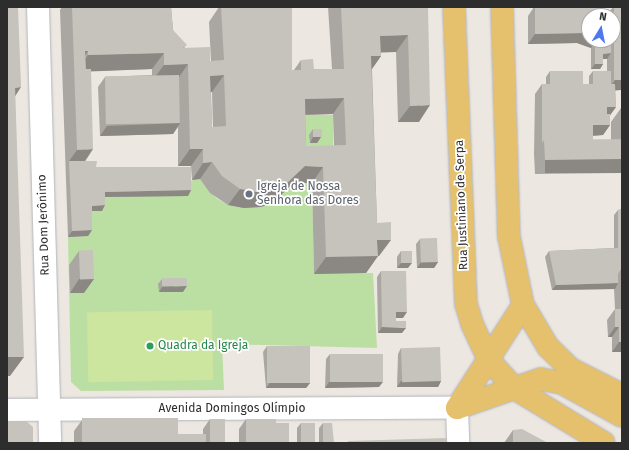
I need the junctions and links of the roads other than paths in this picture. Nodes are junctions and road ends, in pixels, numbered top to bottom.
1 (38, 7) edge
2 (454, 7) edge
3 (502, 7) edge
4 (523, 305) junction
5 (488, 359) junction
6 (514, 388) junction
7 (622, 396) edge
8 (457, 408) junction
9 (49, 409) junction
10 (7, 410) edge
11 (622, 416) edge
12 (50, 443) edge
13 (458, 443) edge
14 (604, 443) edge

1 - 9 street, Rua Dom Jerônimo
2 - 5 main road, Rua Justiniano de Serpa
3 - 4 main road
4 - 5 main road
4 - 7 main road
5 - 6 main road, Rua Justiniano de Serpa
5 - 8 main road
6 - 8 main road
6 - 11 main road
6 - 14 main road
8 - 9 street, Avenida Domingos Olímpio
8 - 13 street
9 - 10 street, Avenida Domingos Olímpio
9 - 12 street, Rua Dom Jerônimo

